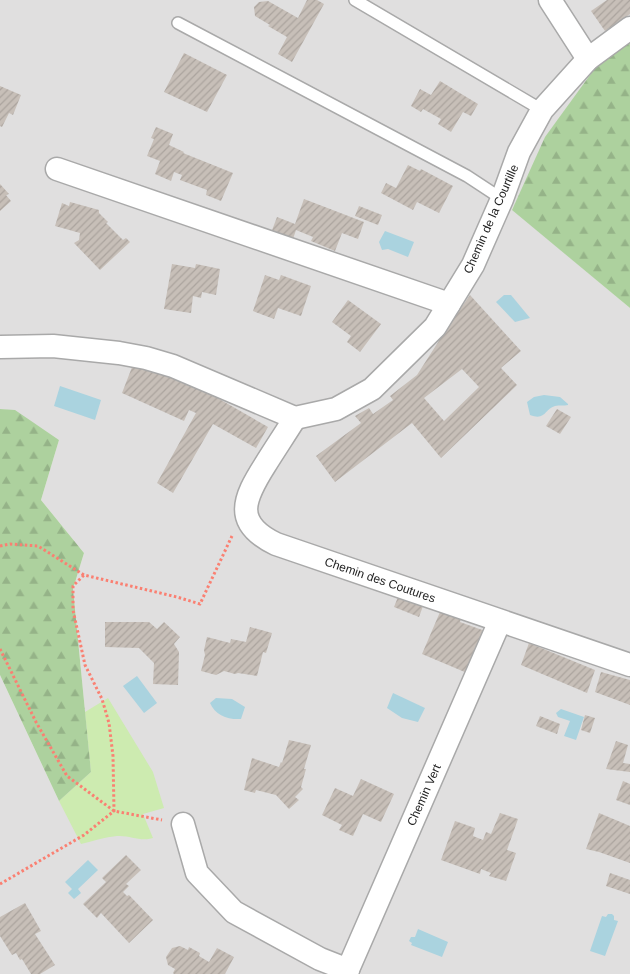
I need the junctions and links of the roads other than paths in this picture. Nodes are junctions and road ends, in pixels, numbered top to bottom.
1 (355, 0) edge
2 (550, 0) edge
3 (178, 23) dead end
4 (630, 28) edge
5 (588, 59) junction
6 (542, 110) junction
7 (57, 169) dead end
8 (502, 199) junction
9 (449, 304) junction
10 (0, 347) edge
11 (295, 418) junction
12 (500, 621) junction
13 (630, 665) edge
14 (183, 824) road end
15 (347, 972) edge

1 - 6 lane
2 - 5 street
3 - 8 lane
4 - 5 street, Chemin de la Courtille
5 - 6 street, Chemin de la Courtille
6 - 8 street, Chemin de la Courtille
7 - 9 street
8 - 9 street, Chemin de la Courtille
9 - 11 street, Chemin de la Courtille
10 - 11 street
11 - 12 street, Chemin des Coutures
12 - 13 street, Chemin des Coutures
12 - 15 street, Chemin Vert
14 - 15 street, Chemin Vert

